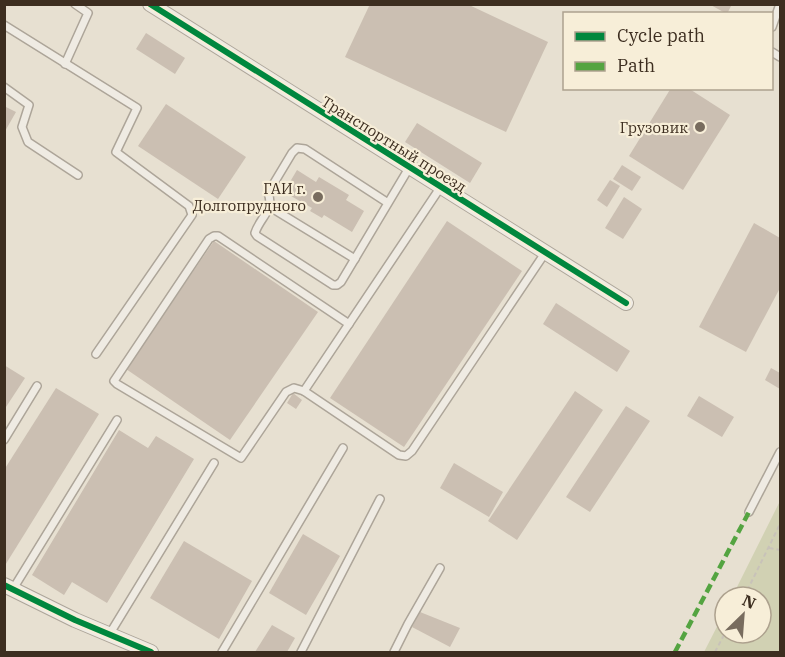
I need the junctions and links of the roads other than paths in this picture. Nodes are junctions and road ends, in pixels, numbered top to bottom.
1 (75, 4) edge
2 (150, 4) edge
3 (780, 4) edge
4 (778, 16) edge
5 (4, 25) edge
6 (65, 64) junction
7 (4, 87) edge
8 (409, 168) junction
9 (78, 175) dead end
10 (440, 188) junction
11 (388, 203) junction
12 (270, 207) junction
13 (545, 252) junction
14 (355, 259) junction
15 (626, 303) dead end
16 (349, 324) junction
17 (96, 354) dead end
18 (37, 386) dead end
19 (304, 391) junction
20 (117, 420) dead end
21 (4, 440) edge
22 (343, 448) dead end
23 (780, 452) edge
24 (214, 463) dead end
25 (380, 499) dead end
26 (749, 512) dead end
27 (440, 568) dead end
28 (9, 587) edge
29 (109, 634) junction
30 (151, 652) edge
31 (222, 652) edge
32 (301, 652) edge
33 (394, 652) edge

1 - 6 lane
2 - 8 street, Транспортный проезд
3 - 4 lane
5 - 6 lane
6 - 17 lane
7 - 9 lane
8 - 10 street, Транспортный проезд
8 - 11 lane
10 - 13 street, Транспортный проезд
10 - 16 lane
11 - 12 lane
11 - 14 lane
12 - 14 lane
12 - 14 lane
13 - 15 street, Транспортный проезд
13 - 19 lane
16 - 19 lane
16 - 19 lane
18 - 21 lane
20 - 28 lane
22 - 31 lane
23 - 26 lane
24 - 29 lane
25 - 32 lane
27 - 33 lane
28 - 29 street
29 - 30 street

